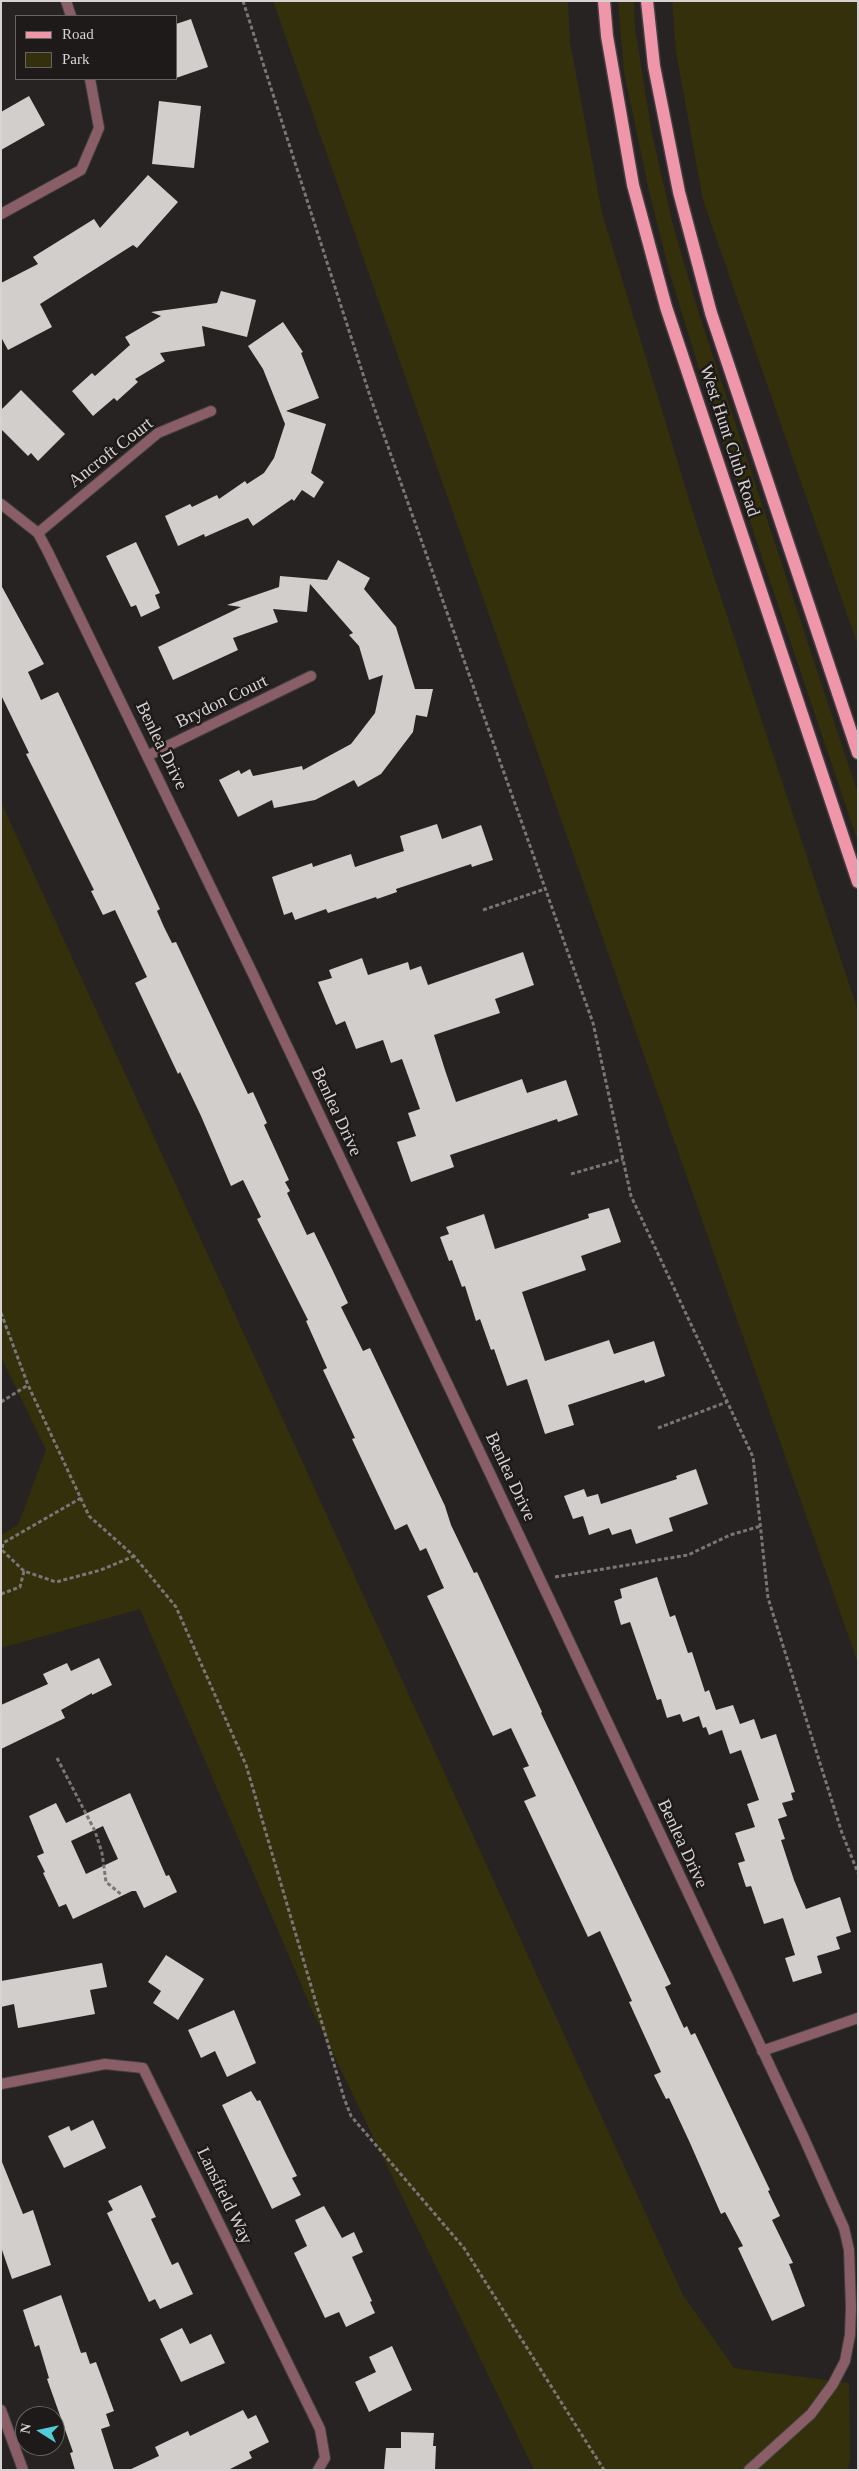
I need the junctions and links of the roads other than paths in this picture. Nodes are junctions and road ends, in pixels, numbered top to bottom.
1 (66, 1) edge
2 (604, 1) edge
3 (647, 1) edge
4 (71, 15) edge
5 (90, 80) edge
6 (1, 214) edge
7 (211, 411) dead end
8 (1, 504) edge
9 (38, 533) junction
10 (311, 676) dead end
11 (858, 753) edge
12 (147, 756) junction
13 (858, 882) edge
14 (858, 2018) edge
15 (762, 2051) junction
16 (1, 2084) edge
17 (1, 2410) edge
18 (23, 2470) edge
19 (318, 2470) edge
20 (748, 2470) edge

1 - 4 street
2 - 13 main road, West Hunt Club Road
3 - 11 main road, West Hunt Club Road
5 - 6 street
7 - 9 street, Ancroft Court
8 - 9 street, Benlea Drive
9 - 12 street, Benlea Drive
10 - 12 street, Brydon Court
12 - 15 street, Benlea Drive
14 - 15 street
15 - 20 street, Benlea Drive
16 - 19 street, Lansfield Way
17 - 18 street

